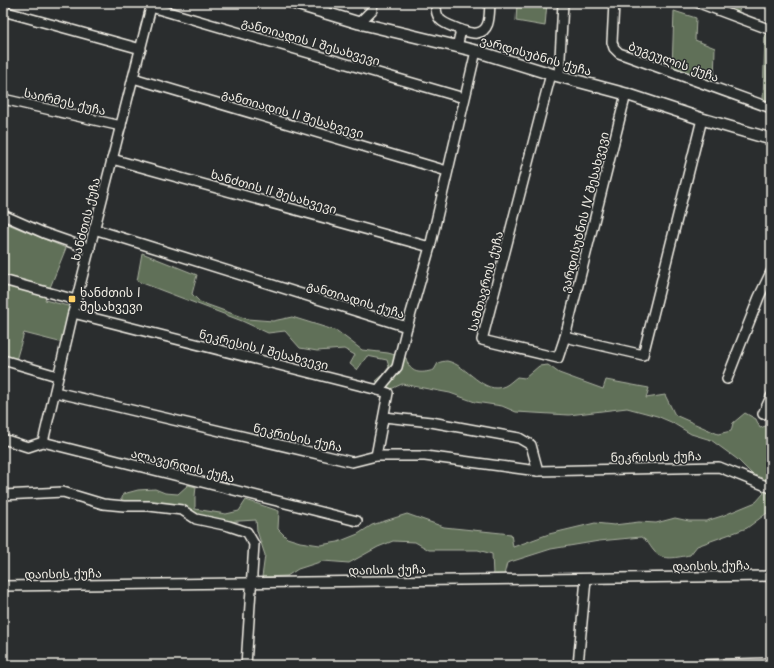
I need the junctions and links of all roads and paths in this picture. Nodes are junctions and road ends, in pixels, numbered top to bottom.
1 (294, 3) edge
2 (373, 3) edge
3 (436, 3) edge
4 (490, 3) edge
5 (563, 3) edge
6 (614, 3) edge
7 (699, 3) edge
8 (152, 5) edge
9 (3, 11) edge
10 (359, 23) junction
11 (461, 30) junction
12 (771, 30) edge
13 (457, 46) junction
14 (141, 49) junction
15 (476, 51) junction
16 (555, 75) junction
17 (133, 78) junction
18 (626, 94) junction
19 (464, 98) junction
20 (3, 99) edge
21 (771, 108) edge
22 (702, 119) junction
23 (121, 126) junction
24 (771, 139) edge
25 (112, 159) junction
26 (447, 171) junction
27 (3, 215) edge
28 (94, 229) junction
29 (430, 247) junction
30 (90, 249) junction
31 (771, 272) edge
32 (3, 280) edge
33 (76, 300) junction
34 (73, 313) junction
35 (407, 327) junction
36 (565, 337) junction
37 (3, 360) edge
38 (58, 376) junction
39 (728, 379) dead end
40 (378, 390) junction
41 (55, 392) junction
42 (771, 397) edge
43 (763, 414) dead end
44 (384, 416) junction
45 (3, 439) edge
46 (43, 442) junction
47 (376, 456) junction
48 (538, 471) junction
49 (771, 488) edge
50 (3, 495) edge
51 (357, 521) dead end
52 (771, 576) edge
53 (586, 579) junction
54 (253, 582) junction
55 (3, 586) edge
56 (771, 663) edge
57 (246, 665) edge
58 (578, 665) edge
59 (696, 665) edge

1 - 10 street, ვარდისუბნის ქუჩა
2 - 10 street
3 - 11 street
4 - 11 street
5 - 16 street
6 - 21 street, ბუგეულის ქუჩა
7 - 12 street
8 - 14 street, ხანძთის ქუჩა
8 - 19 street, განთიადის I შესახვევი
9 - 14 street
10 - 13 street, ვარდისუბნის ქუჩა
11 - 13 street
13 - 15 street, ვარდისუბნის ქუჩა
14 - 17 street, ხანძთის ქუჩა
15 - 16 street, ვარდისუბნის ქუჩა
15 - 19 street, განთიადის ქუჩა
16 - 18 street, ვარდისუბნის ქუჩა
16 - 36 street, სამთავროს ქუჩა
17 - 23 street, ხანძთის ქუჩა
17 - 26 street, განთიადის II შესახვევი
18 - 22 street, ვარდისუბნის ქუჩა
18 - 36 street, ვარდისუბნის IV შესახვევი
19 - 26 street, განთიადის ქუჩა
20 - 23 street, საირმეს ქუჩა
22 - 24 street, ვარდისუბნის ქუჩა
22 - 36 street
23 - 25 street, ხანძთის ქუჩა
25 - 28 street, ხანძთის ქუჩა
25 - 29 street, ხანძთის II შესახვევი
26 - 29 street, განთიადის ქუჩა
27 - 30 street
28 - 30 street, ხანძთის ქუჩა
28 - 35 street, განთიადის ქუჩა
29 - 35 street, განთიადის ქუჩა
30 - 33 street, ხანძთის ქუჩა
31 - 39 street
32 - 33 street
33 - 34 street, ხანძთის ქუჩა
34 - 38 street, ხანძთის ქუჩა
34 - 40 street, ნეკრესის I შესახვევი
35 - 40 street
37 - 38 street
38 - 41 street, ხანძთის ქუჩა
40 - 44 street
41 - 46 street, ხანძთის ქუჩა
41 - 47 street, ნეკრისის ქუჩა
42 - 43 street
44 - 47 street
44 - 48 street
45 - 46 street, ალავერდის ქუჩა
46 - 51 street, ალავერდის ქუჩა
47 - 48 street, ნეკრისის ქუჩა
48 - 49 street, ნეკრისის ქუჩა
50 - 54 street
52 - 53 street, დაისის ქუჩა
53 - 54 street, დაისის ქუჩა
53 - 58 street
54 - 55 street, დაისის ქუჩა
54 - 57 street
56 - 59 street

